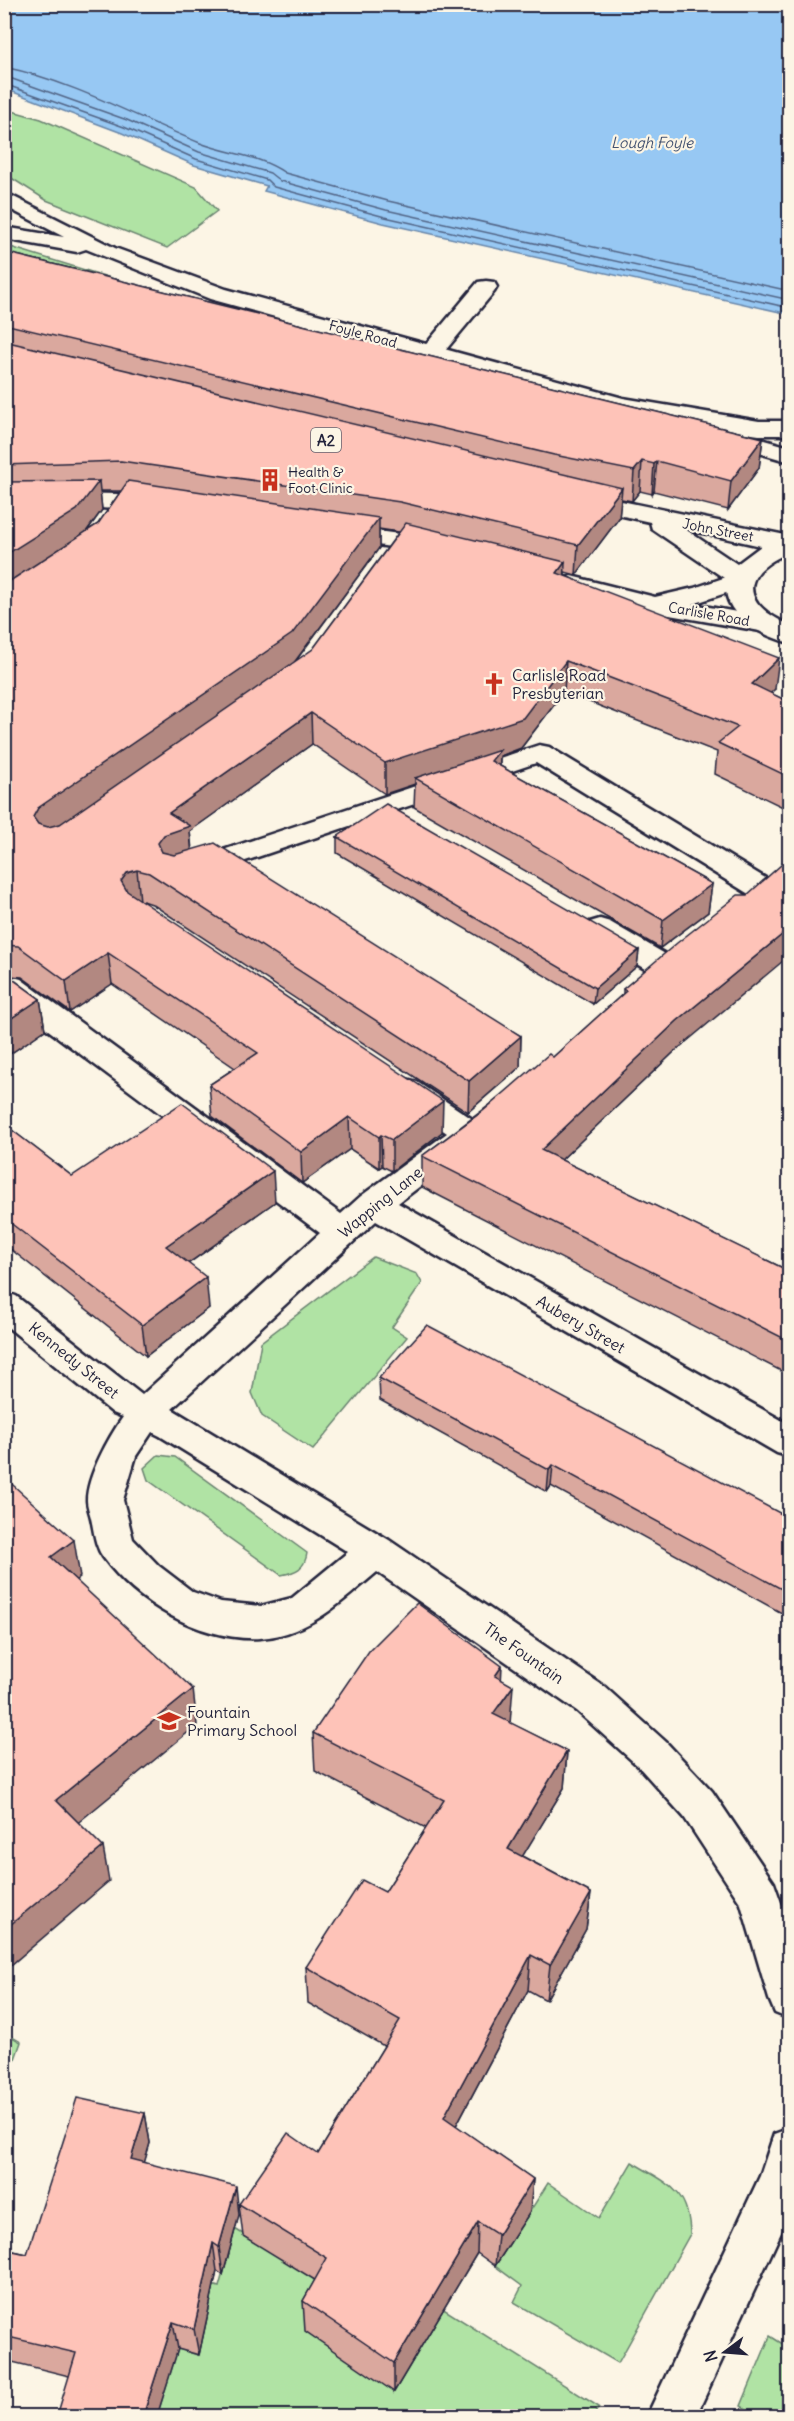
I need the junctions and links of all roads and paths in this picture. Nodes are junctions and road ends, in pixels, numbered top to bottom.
1 (4, 198) edge
2 (4, 233) edge
3 (108, 252) junction
4 (486, 287) dead end
5 (431, 353) junction
6 (621, 405) junction
7 (789, 428) edge
8 (789, 455) edge
9 (560, 495) edge
10 (123, 500) junction
11 (4, 503) edge
12 (179, 509) edge
13 (649, 516) junction
14 (104, 528) edge
15 (305, 528) edge
16 (788, 543) edge
17 (453, 555) edge
18 (552, 579) edge
19 (738, 579) junction
20 (652, 604) junction
21 (766, 624) junction
22 (789, 635) edge
23 (386, 805) junction
24 (416, 822) edge
25 (177, 875) edge
26 (734, 910) edge
27 (579, 917) edge
28 (688, 944) edge
29 (661, 965) junction
30 (10, 986) edge
31 (635, 988) edge
32 (380, 1072) edge
33 (496, 1109) edge
34 (470, 1132) junction
35 (373, 1204) junction
36 (343, 1232) junction
37 (4, 1305) edge
38 (145, 1413) junction
39 (789, 1443) edge
40 (376, 1551) junction
41 (789, 1999) edge
42 (789, 2150) edge
43 (671, 2416) edge

1 - 3 main road, Foyle Road
2 - 3 main road, Foyle Road
3 - 5 main road, Foyle Road
4 - 5 main road
5 - 6 main road, Foyle Road
6 - 7 main road, Foyle Road
6 - 8 main road, Foyle Road
9 - 13 main road, John Street
10 - 11 main road
10 - 12 main road
10 - 14 main road
13 - 16 main road, John Street
13 - 19 main road, John Street
15 - 17 main road
16 - 19 main road
18 - 20 main road, Carlisle Road
19 - 20 main road, Carlisle Road
19 - 21 main road
20 - 21 main road, Carlisle Road
21 - 22 main road
23 - 24 main road
23 - 25 main road
23 - 26 main road
27 - 29 main road
28 - 29 main road
29 - 31 main road
30 - 36 main road
32 - 34 main road
33 - 34 main road, Wapping Lane
34 - 35 main road, Wapping Lane
35 - 36 main road, Wapping Lane
35 - 39 main road, Aubery Street
36 - 38 main road, Wapping Lane
37 - 38 main road, Kennedy Street
38 - 40 main road, The Fountain
38 - 40 main road, Wapping Lane
40 - 41 main road, The Fountain
42 - 43 main road

